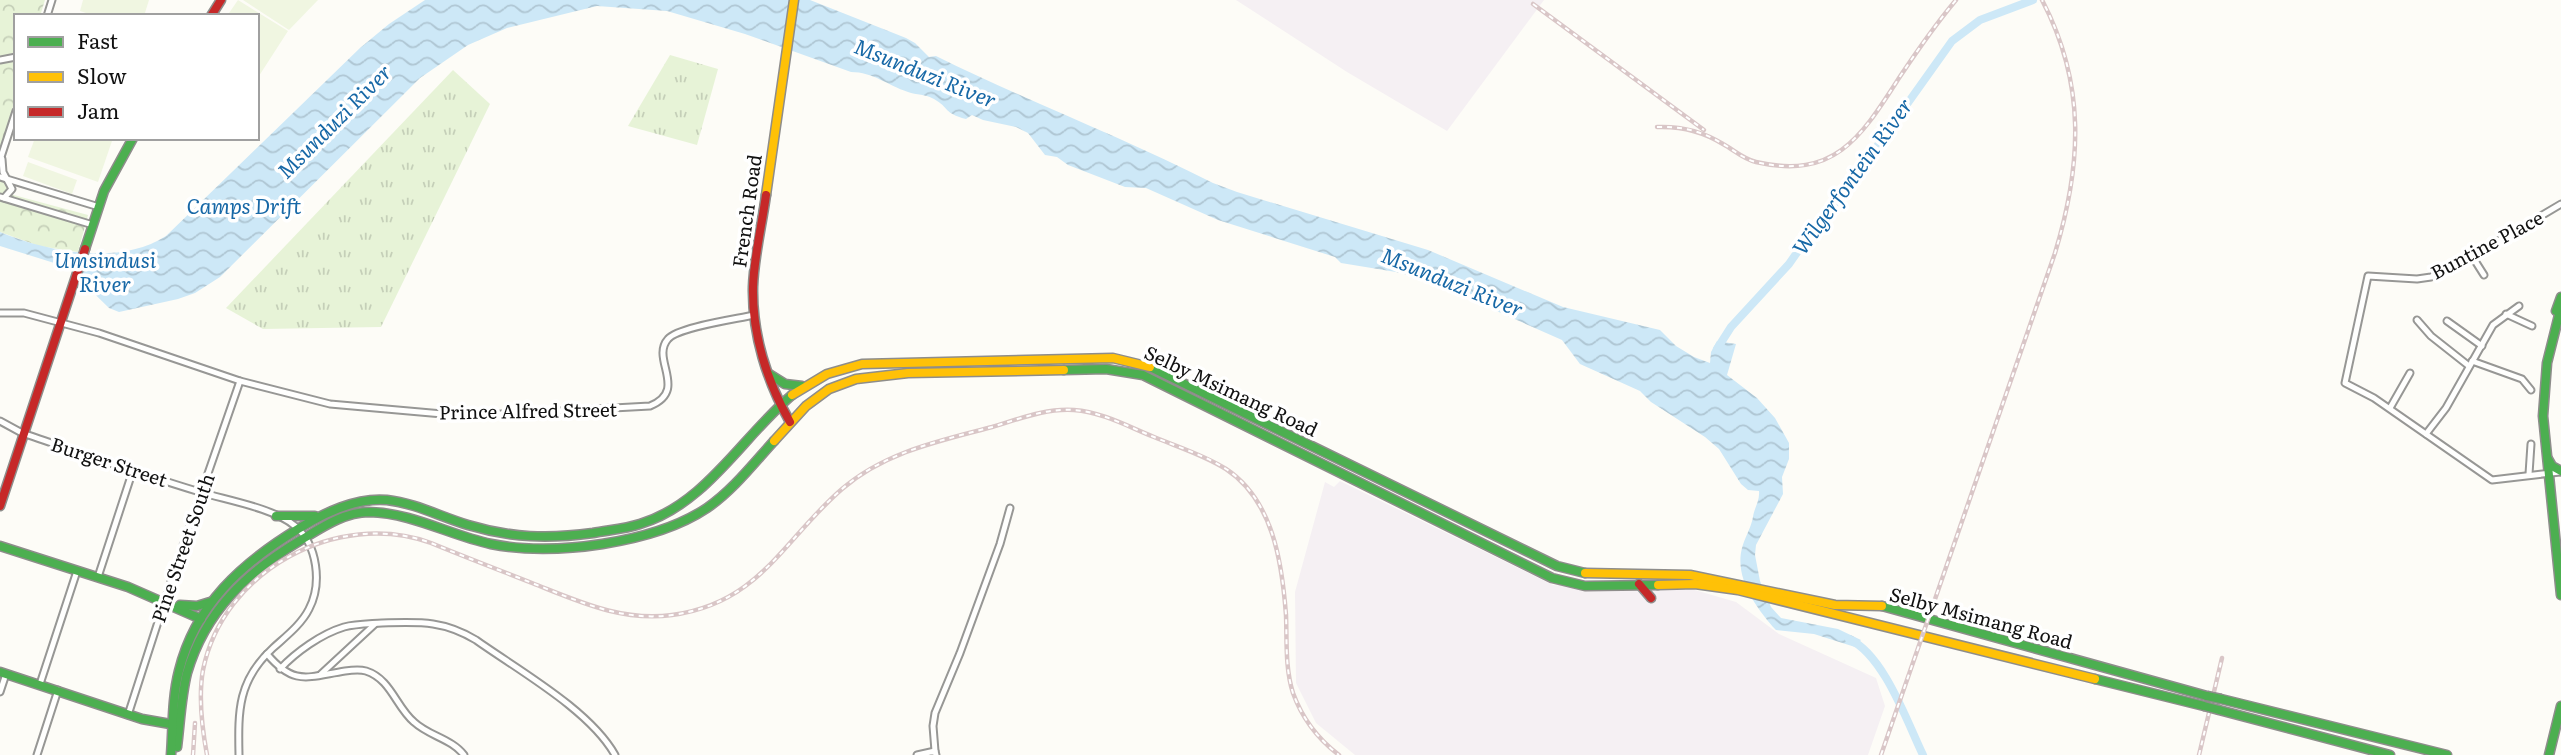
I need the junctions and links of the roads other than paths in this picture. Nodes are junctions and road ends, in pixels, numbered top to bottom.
1 (794, 0) edge
2 (14, 117) edge
3 (132, 140) edge
4 (0, 145) edge
5 (1, 156) edge
6 (3, 177) edge
7 (2, 197) edge
8 (2561, 204) edge
9 (99, 207) junction
10 (93, 225) junction
11 (2472, 256) junction
12 (2484, 275) dead end
13 (2561, 297) edge
14 (2519, 306) dead end
15 (2561, 307) edge
16 (0, 313) edge
17 (2505, 314) junction
18 (754, 315) junction
19 (2417, 320) dead end
20 (2447, 321) dead end
21 (61, 323) junction
22 (2532, 326) dead end
23 (2482, 346) junction
24 (2471, 364) junction
25 (2410, 373) dead end
26 (769, 374) junction
27 (240, 381) junction
28 (803, 386) junction
29 (2531, 390) dead end
30 (778, 404) junction
31 (2390, 408) junction
32 (0, 421) edge
33 (790, 422) junction
34 (22, 433) junction
35 (2426, 434) junction
36 (2531, 444) dead end
37 (2545, 449) junction
38 (133, 470) junction
39 (2561, 472) edge
40 (2545, 473) junction
41 (2529, 474) junction
42 (202, 493) junction
43 (2549, 493) junction
44 (0, 506) edge
45 (1010, 508) dead end
46 (323, 515) junction
47 (279, 517) junction
48 (298, 528) junction
49 (282, 537) junction
50 (304, 538) junction
51 (0, 546) edge
52 (2556, 559) junction
53 (77, 571) junction
54 (1652, 574) junction
55 (98, 578) junction
56 (1639, 584) junction
57 (1679, 584) junction
58 (1737, 587) junction
59 (2561, 595) edge
60 (1772, 596) junction
61 (1651, 598) dead end
62 (167, 603) junction
63 (210, 603) junction
64 (201, 619) junction
65 (375, 624) junction
66 (267, 653) junction
67 (281, 669) junction
68 (3, 673) edge
69 (320, 675) junction
70 (40, 684) junction
71 (58, 690) junction
72 (0, 692) edge
73 (2561, 706) edge
74 (128, 715) junction
75 (158, 723) junction
76 (176, 725) junction
77 (172, 740) junction
78 (936, 753) edge
79 (37, 755) edge
80 (173, 755) edge
81 (239, 755) edge
82 (464, 755) edge
83 (615, 755) edge
84 (917, 755) edge
85 (2390, 755) edge
86 (2448, 755) edge
87 (2549, 755) edge

1 - 18 main road, French Road
2 - 5 street
3 - 9 main road
4 - 5 street
5 - 6 street
6 - 7 street
6 - 9 street
7 - 10 street
8 - 11 street, Buntine Place
9 - 10 main road
10 - 21 main road
11 - 12 street
11 - 31 street, Buntine Place
13 - 40 main road
14 - 17 street
15 - 37 main road
16 - 21 street, Prince Alfred Street
17 - 22 street
17 - 23 street
18 - 26 main road, French Road
18 - 27 street, Prince Alfred Street
19 - 24 street
20 - 23 street
21 - 27 street, Prince Alfred Street
21 - 34 main road
23 - 24 street
24 - 29 street
24 - 35 street
25 - 31 street
26 - 28 main road
26 - 30 main road, French Road
27 - 42 street, Pine Street South
28 - 30 main road, Selby Msimang Road
28 - 54 main road, Selby Msimang Road
30 - 33 main road, French Road
30 - 46 main road, Selby Msimang Road
31 - 35 street
32 - 34 street, Burger Street
33 - 50 main road, Selby Msimang Road
33 - 56 main road, Selby Msimang Road
34 - 38 street, Burger Street
34 - 44 main road
35 - 41 street
36 - 41 street
37 - 39 main road
37 - 40 main road
38 - 42 street, Burger Street
38 - 55 street
39 - 40 street
39 - 43 main road
40 - 41 street
40 - 43 main road
40 - 52 main road
42 - 47 street, Burger Street
42 - 62 street, Pine Street South
43 - 52 main road
45 - 78 street
46 - 47 main road
46 - 48 main road, Selby Msimang Road
47 - 48 street, Burger Street
47 - 49 main road
48 - 49 main road, Selby Msimang Road
48 - 50 street
49 - 63 main road, Selby Msimang Road
50 - 66 street
50 - 76 main road, Selby Msimang Road
51 - 53 main road
52 - 59 main road
53 - 55 main road
53 - 70 street
54 - 57 main road
54 - 58 main road, Selby Msimang Road
55 - 62 main road
56 - 57 main road, Selby Msimang Road
56 - 61 main road
57 - 58 main road, Selby Msimang Road
58 - 60 main road, Selby Msimang Road
60 - 85 main road, Selby Msimang Road, bridge
60 - 86 main road, Selby Msimang Road, bridge
62 - 63 main road
62 - 64 main road
62 - 74 street, Pine Street South
63 - 64 main road, Selby Msimang Road
64 - 76 main road, Selby Msimang Road
65 - 67 street
65 - 69 street
65 - 83 street
66 - 67 street
66 - 81 street
67 - 69 street
68 - 70 main road
68 - 72 street
69 - 82 street
70 - 71 main road
71 - 74 main road
71 - 79 street
73 - 87 main road
74 - 75 main road
75 - 76 main road
75 - 77 main road
76 - 77 main road, Selby Msimang Road
76 - 80 main road, Selby Msimang Road
77 - 80 main road, Selby Msimang Road
78 - 84 street

